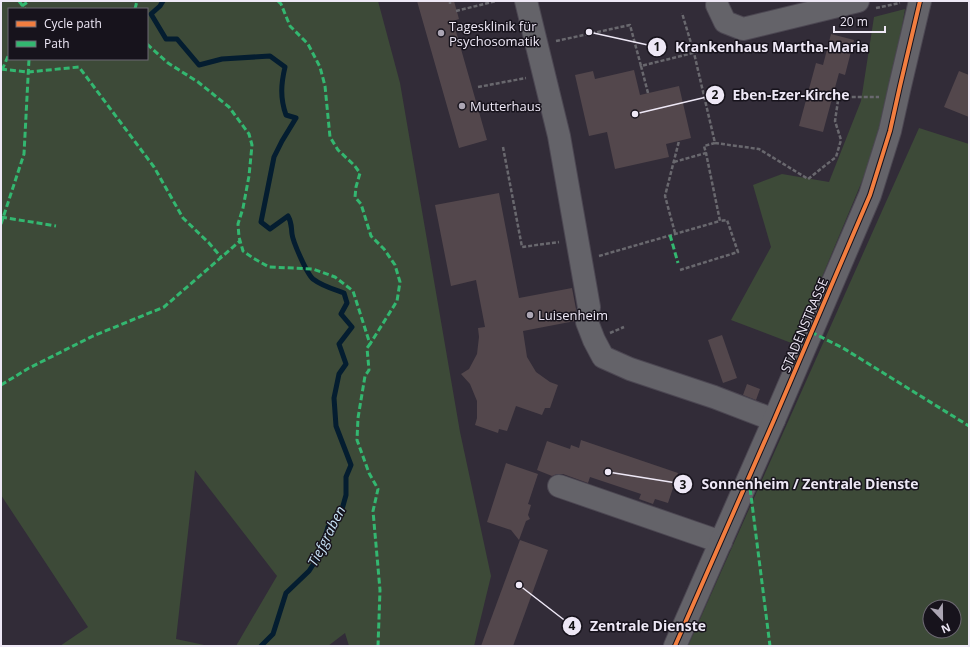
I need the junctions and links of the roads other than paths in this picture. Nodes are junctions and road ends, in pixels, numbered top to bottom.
1 (526, 1) edge
2 (858, 1) edge
3 (920, 1) edge
4 (717, 5) dead end
5 (774, 420) junction
6 (559, 486) dead end
7 (721, 542) junction
8 (675, 646) edge

1 - 5 street
2 - 4 street
3 - 5 street, STADENSTRASSE
5 - 7 street, STADENSTRASSE
6 - 7 street
7 - 8 street, STADENSTRASSE

